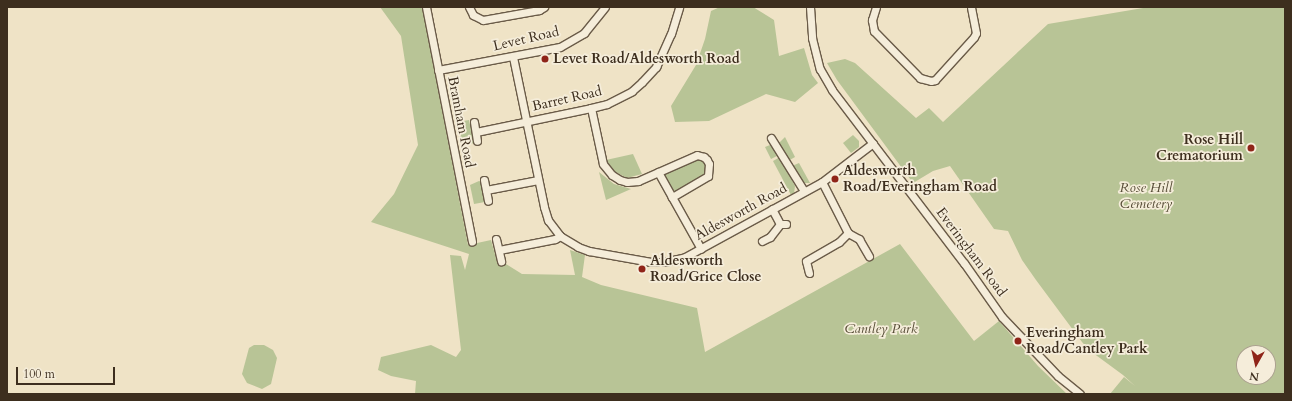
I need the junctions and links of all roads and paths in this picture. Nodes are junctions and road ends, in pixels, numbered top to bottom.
1 (426, 7) edge
2 (470, 7) edge
3 (544, 7) edge
4 (605, 7) edge
5 (679, 7) edge
6 (810, 7) edge
7 (876, 7) edge
8 (971, 7) edge
9 (513, 57) junction
10 (438, 70) junction
11 (591, 108) junction
12 (474, 122) dead end
13 (526, 122) junction
14 (476, 132) junction
15 (771, 138) dead end
16 (477, 141) dead end
17 (873, 144) junction
18 (658, 172) junction
19 (484, 180) dead end
20 (538, 180) junction
21 (822, 182) junction
22 (486, 190) junction
23 (804, 191) junction
24 (672, 197) junction
25 (488, 202) dead end
26 (772, 209) junction
27 (848, 233) junction
28 (560, 236) junction
29 (496, 239) dead end
30 (762, 241) dead end
31 (472, 242) dead end
32 (701, 249) junction
33 (499, 250) junction
34 (869, 256) dead end
35 (501, 261) dead end
36 (809, 273) dead end
37 (1080, 394) edge

1 - 10 street, Bramham Road
2 - 3 street
4 - 9 street, Levet Road
5 - 11 street, Barret Road
6 - 17 street, Everingham Road
7 - 8 street
9 - 10 street, Levet Road
9 - 13 street, Aldesworth Road
10 - 31 street, Bramham Road
11 - 13 street, Barret Road
11 - 18 street
12 - 14 street
13 - 14 street, Barret Road
13 - 20 street, Aldesworth Road
14 - 16 street
15 - 23 street
17 - 21 street, Aldesworth Road
17 - 37 street, Everingham Road
18 - 24 street
18 - 24 street
19 - 22 street
20 - 22 street
20 - 28 street, Aldesworth Road
21 - 23 street, Aldesworth Road
21 - 27 street
22 - 25 street
23 - 26 street, Aldesworth Road
24 - 32 street
26 - 30 street
26 - 32 street, Aldesworth Road
27 - 34 street
27 - 36 street
28 - 32 street, Aldesworth Road
28 - 33 street
29 - 33 street
33 - 35 street

